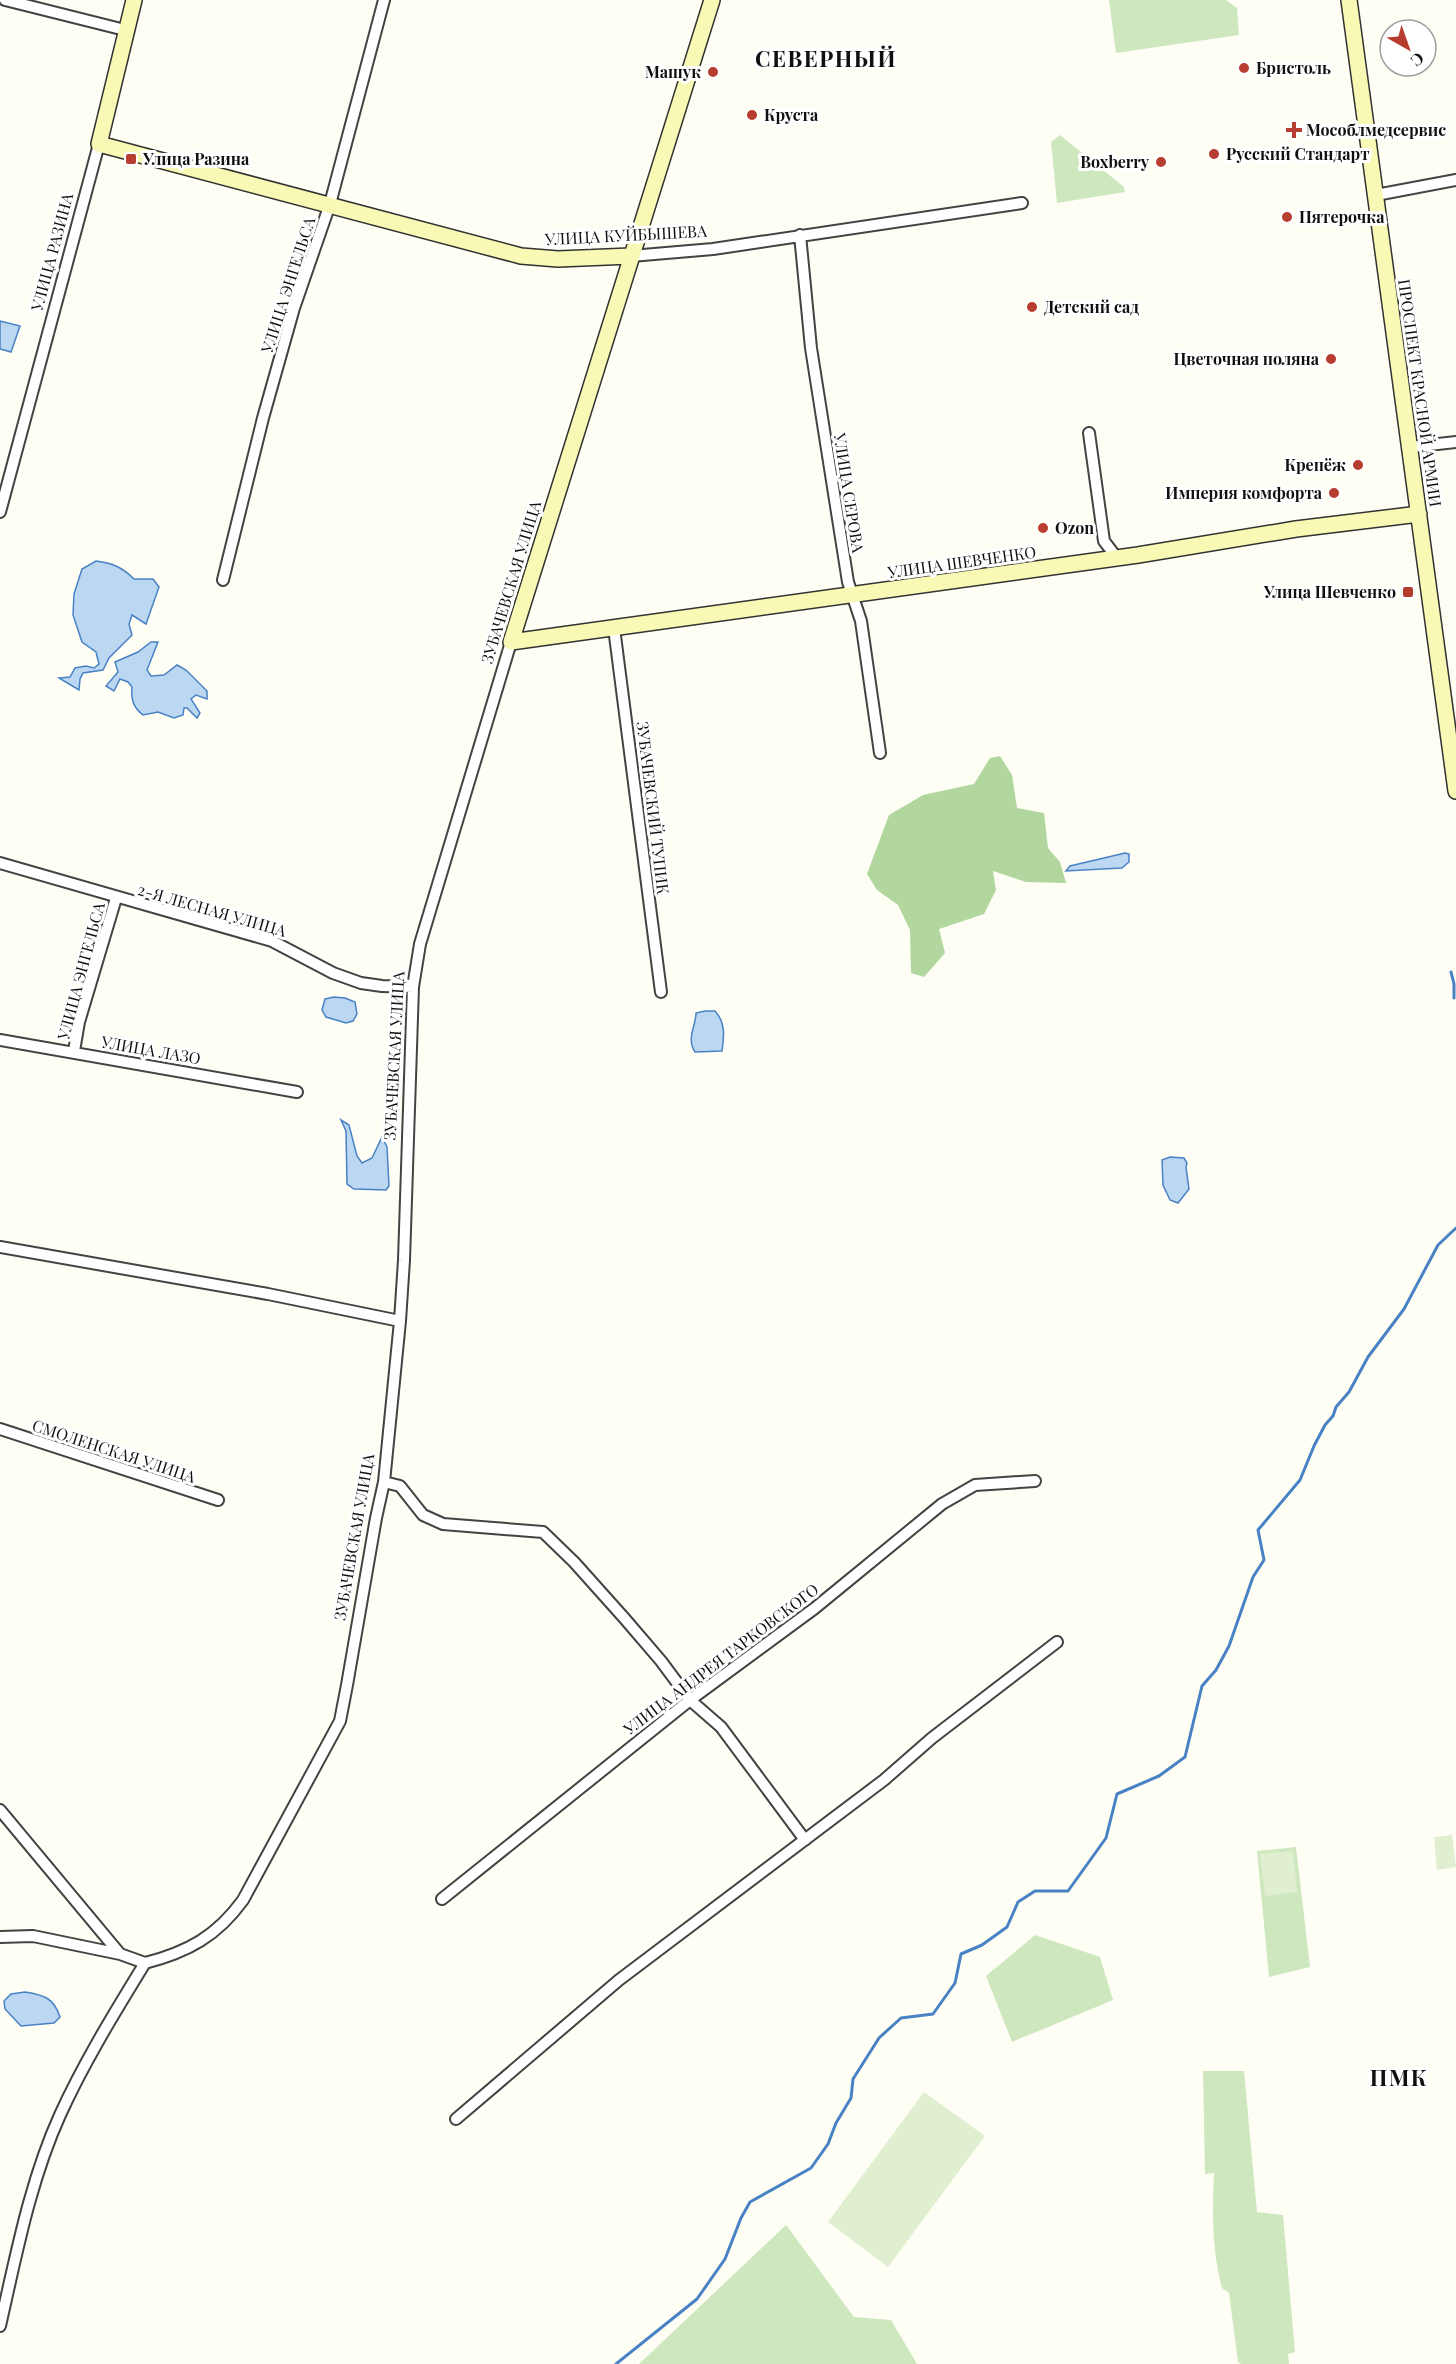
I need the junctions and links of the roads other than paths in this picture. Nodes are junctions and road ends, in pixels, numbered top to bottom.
1 (5, 0) edge
2 (134, 0) edge
3 (384, 0) edge
4 (712, 0) edge
5 (1349, 0) edge
6 (125, 30) junction
7 (99, 144) junction
8 (1456, 180) edge
9 (1376, 195) junction
10 (1023, 203) dead end
11 (330, 204) junction
12 (800, 235) junction
13 (631, 256) junction
14 (1089, 433) dead end
15 (1456, 442) edge
16 (1411, 447) junction
17 (0, 512) edge
18 (1419, 514) junction
19 (1117, 558) junction
20 (223, 580) dead end
21 (853, 596) junction
22 (614, 628) junction
23 (511, 642) junction
24 (880, 753) dead end
25 (1456, 791) edge
26 (0, 863) edge
27 (117, 898) junction
28 (413, 987) junction
29 (661, 992) dead end
30 (0, 1040) edge
31 (74, 1051) junction
32 (297, 1092) dead end
33 (0, 1247) edge
34 (400, 1321) junction
35 (0, 1429) edge
36 (1035, 1481) dead end
37 (384, 1482) junction
38 (218, 1500) dead end
39 (1057, 1641) dead end
40 (690, 1700) junction
41 (0, 1810) edge
42 (805, 1840) junction
43 (442, 1899) dead end
44 (0, 1937) edge
45 (120, 1954) junction
46 (145, 1963) junction
47 (456, 2119) dead end
48 (0, 2326) edge

1 - 6 street
2 - 6 street, УЛИЦА РАЗИНА
3 - 11 street, УЛИЦА ЭНГЕЛЬСА
4 - 13 street, ЗУБАЧЕВСКАЯ УЛИЦА
5 - 9 street, ПРОСПЕКТ КРАСНОЙ АРМИИ
6 - 7 street, УЛИЦА РАЗИНА
7 - 11 street, УЛИЦА КУЙБЫШЕВА
7 - 17 street, УЛИЦА РАЗИНА
8 - 9 street
9 - 16 street, ПРОСПЕКТ КРАСНОЙ АРМИИ
10 - 12 street, УЛИЦА КУЙБЫШЕВА
11 - 13 street, УЛИЦА КУЙБЫШЕВА
11 - 20 street, УЛИЦА ЭНГЕЛЬСА
12 - 13 street, УЛИЦА КУЙБЫШЕВА
12 - 21 street, УЛИЦА СЕРОВА
13 - 23 street, ЗУБАЧЕВСКАЯ УЛИЦА
14 - 19 street
15 - 16 street
16 - 18 street, ПРОСПЕКТ КРАСНОЙ АРМИИ
18 - 19 street, УЛИЦА ШЕВЧЕНКО
18 - 25 street, ПРОСПЕКТ КРАСНОЙ АРМИИ
19 - 21 street, УЛИЦА ШЕВЧЕНКО
21 - 22 street, УЛИЦА ШЕВЧЕНКО
21 - 24 street, УЛИЦА СЕРОВА
22 - 23 street, УЛИЦА ШЕВЧЕНКО
22 - 29 street, ЗУБАЧЕВСКИЙ ТУПИК
23 - 28 street, ЗУБАЧЕВСКАЯ УЛИЦА
26 - 27 street, 2-Я ЛЕСНАЯ УЛИЦА
27 - 28 street, 2-Я ЛЕСНАЯ УЛИЦА
27 - 31 street, УЛИЦА ЭНГЕЛЬСА
28 - 34 street, ЗУБАЧЕВСКАЯ УЛИЦА
30 - 31 street, УЛИЦА ЛАЗО
31 - 32 street, УЛИЦА ЛАЗО
33 - 34 street
34 - 37 street, ЗУБАЧЕВСКАЯ УЛИЦА
35 - 38 street, СМОЛЕНСКАЯ УЛИЦА
36 - 40 street, УЛИЦА АНДРЕЯ ТАРКОВСКОГО
37 - 40 street
37 - 46 street, ЗУБАЧЕВСКАЯ УЛИЦА
39 - 42 street
40 - 42 street
40 - 43 street, УЛИЦА АНДРЕЯ ТАРКОВСКОГО
41 - 45 street
42 - 47 street
44 - 45 street
45 - 46 street
46 - 48 street

